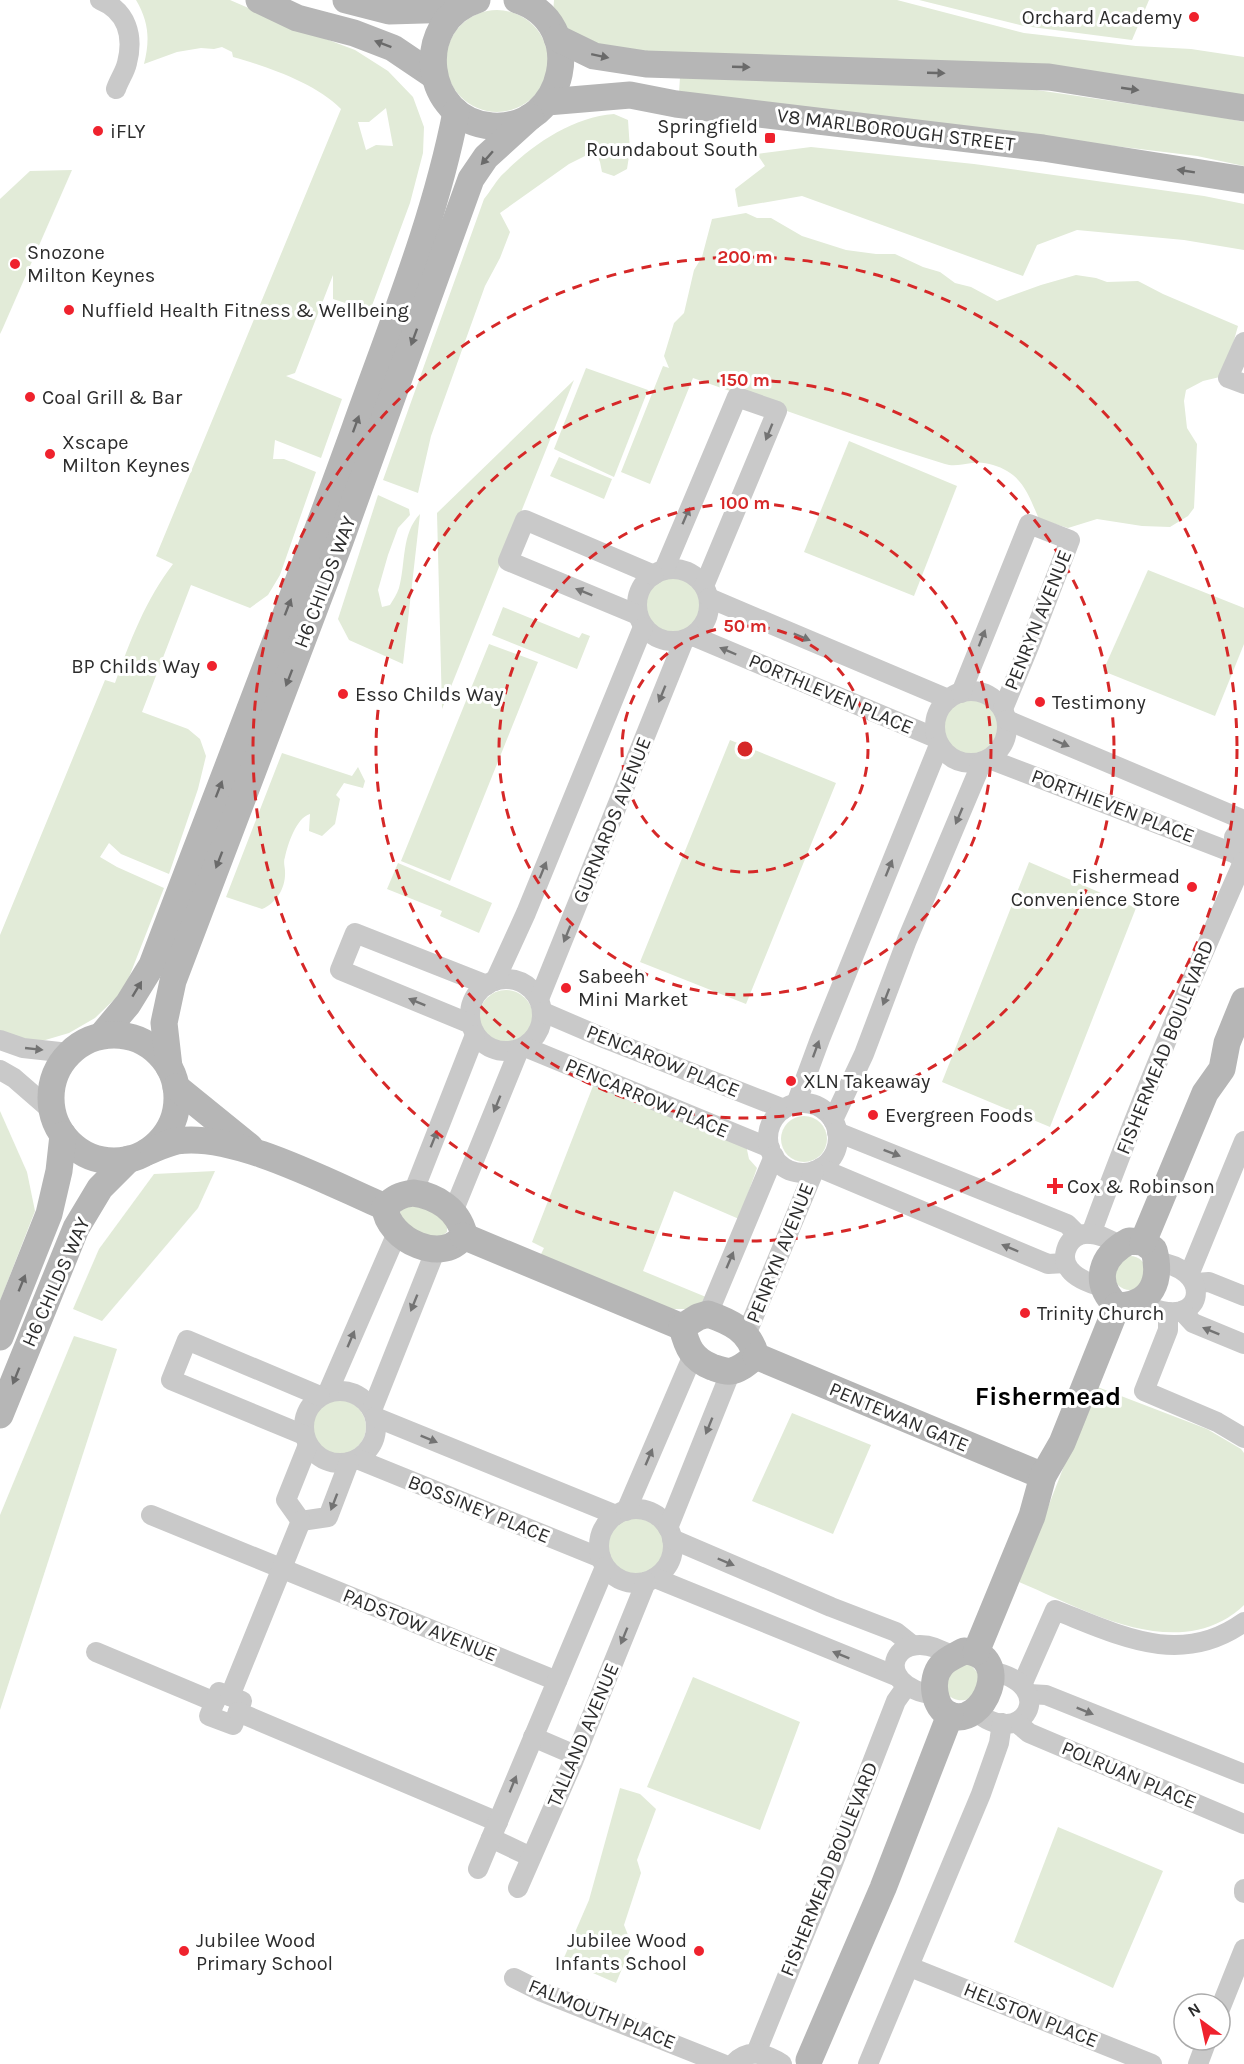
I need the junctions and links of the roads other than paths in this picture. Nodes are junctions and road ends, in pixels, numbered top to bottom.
1 (100, 0) edge
2 (259, 0) edge
3 (346, 0) edge
4 (517, 0) edge
5 (554, 0) edge
6 (467, 5) edge
7 (555, 32) junction
8 (433, 75) junction
9 (116, 89) dead end
10 (1244, 108) edge
11 (538, 110) junction
12 (456, 112) junction
13 (1244, 180) edge
14 (1244, 342) edge
15 (1244, 384) edge
16 (659, 572) junction
17 (707, 592) junction
18 (640, 621) junction
19 (688, 638) junction
20 (955, 696) junction
21 (1005, 715) junction
22 (938, 742) junction
23 (985, 761) junction
24 (1244, 821) edge
25 (1241, 859) edge
26 (491, 983) junction
27 (1244, 1001) edge
28 (541, 1006) junction
29 (473, 1029) junction
30 (102, 1035) junction
31 (0, 1040) edge
32 (522, 1048) junction
33 (69, 1053) junction
34 (0, 1070) edge
35 (1233, 1074) edge
36 (173, 1077) junction
37 (790, 1106) junction
38 (52, 1111) junction
39 (835, 1126) junction
40 (63, 1135) junction
41 (1244, 1141) edge
42 (256, 1151) junction
43 (772, 1152) junction
44 (137, 1156) junction
45 (817, 1169) junction
46 (413, 1194) junction
47 (385, 1207) junction
48 (458, 1224) junction
49 (397, 1233) junction
50 (1085, 1235) junction
51 (435, 1249) junction
52 (1140, 1250) junction
53 (1065, 1263) junction
54 (1192, 1279) junction
55 (1244, 1296) edge
56 (1121, 1298) junction
57 (1175, 1312) junction
58 (708, 1314) junction
59 (682, 1327) junction
60 (0, 1337) edge
61 (1244, 1344) edge
62 (751, 1346) junction
63 (693, 1355) junction
64 (731, 1371) junction
65 (324, 1394) junction
66 (373, 1413) junction
67 (0, 1415) edge
68 (1244, 1438) edge
69 (306, 1440) junction
70 (353, 1461) junction
71 (1042, 1476) junction
72 (621, 1513) junction
73 (151, 1515) dead end
74 (301, 1521) junction
75 (670, 1534) junction
76 (603, 1563) junction
77 (283, 1569) junction
78 (650, 1580) junction
79 (1244, 1622) edge
80 (911, 1644) junction
81 (96, 1652) dead end
82 (973, 1660) junction
83 (557, 1681) junction
84 (901, 1682) junction
85 (1025, 1690) junction
86 (228, 1704) junction
87 (953, 1707) junction
88 (1009, 1723) junction
89 (533, 1737) junction
90 (575, 1755) junction
91 (1244, 1774) edge
92 (1244, 1824) edge
93 (494, 1830) junction
94 (531, 1857) junction
95 (478, 1869) dead end
96 (518, 1888) dead end
97 (1244, 1949) edge
98 (910, 1967) junction
99 (514, 1978) dead end
100 (1227, 1992) edge
101 (756, 2053) junction
102 (803, 2063) edge
103 (723, 2064) edge
104 (733, 2064) edge
105 (782, 2064) edge
106 (868, 2064) edge
107 (1152, 2064) edge

1 - 9 street
8 -> 2 street
3 - 6 street
4 - 7 street
5 - 7 street
6 - 8 street
7 -> 10 street
7 - 11 street
8 - 12 street
11 - 12 street, V8 MARLBOROUGH STREET
13 -> 11 street, V8 MARLBOROUGH STREET
11 -> 36 street, H6 CHILDS WAY
30 -> 12 street, H6 CHILDS WAY
14 - 15 street
16 - 17 street
16 -> 17 street
16 - 18 street
18 -> 16 street
17 - 19 street
17 -> 20 street, PORTHLEVEN PLACE
18 - 19 street
26 -> 18 street
22 -> 19 street, PORTHLEVEN PLACE
19 -> 28 street, GURNARDS AVENUE
20 - 21 street
20 -> 21 street, PENRYN AVENUE
20 - 22 street
21 - 23 street
21 -> 24 street
22 - 23 street
37 -> 22 street
23 - 25 street, PORTHIEVEN PLACE
23 -> 39 street
24 - 25 street, FISHERMEAD BOULEVARD
25 - 50 street, FISHERMEAD BOULEVARD
26 - 28 street
26 - 29 street
29 -> 26 street
27 - 35 street
28 - 32 street
28 - 37 street, PENCAROW PLACE
29 - 32 street
46 -> 29 street
30 - 33 street
30 - 36 street
31 -> 33 street
32 - 43 street, PENCARROW PLACE
32 -> 48 street
33 - 38 street
34 - 38 street
35 - 52 street
36 - 42 street
36 - 44 street
37 - 39 street
37 - 43 street
38 - 40 street
39 - 45 street
39 -> 50 street
40 - 44 street
60 -> 40 street, H6 CHILDS WAY
41 - 54 street
42 - 44 street
42 - 47 street
43 - 45 street
58 -> 43 street
44 -> 67 street, H6 CHILDS WAY
53 -> 45 street
45 - 62 street, PENRYN AVENUE
46 - 47 street
46 - 48 street
47 - 49 street
48 - 51 street
48 - 59 street
49 - 51 street
65 -> 49 street
50 - 52 street
50 - 53 street, FISHERMEAD BOULEVARD
51 -> 66 street
52 - 54 street
52 - 56 street
52 - 56 street
53 - 56 street
54 - 55 street
54 - 57 street
56 - 57 street
56 - 71 street
61 -> 57 street
57 - 68 street
58 - 59 street
58 - 62 street
59 - 63 street
62 - 64 street
62 - 71 street, PENTEWAN GATE
63 - 64 street
72 -> 63 street
64 -> 75 street
65 - 66 street
65 - 69 street
65 - 69 street
66 - 70 street
66 -> 72 street
69 - 70 street
69 - 74 street
70 -> 74 street
70 - 76 street, BOSSINEY PLACE
71 - 82 street
72 - 75 street
72 - 76 street
73 - 77 street, PADSTOW AVENUE
74 - 77 street
75 - 78 street
75 -> 80 street
76 - 78 street
76 - 83 street
77 - 83 street, PADSTOW AVENUE
77 - 86 street
84 -> 78 street
78 -> 90 street, TALLAND AVENUE
79 - 85 street
80 - 82 street
80 - 84 street, FISHERMEAD BOULEVARD
81 - 86 street
82 - 85 street
82 - 87 street
82 - 87 street
83 - 89 street
84 - 87 street, POLRUAN PLACE
84 - 101 street, FISHERMEAD BOULEVARD
85 - 88 street
85 -> 91 street
86 - 93 street
87 - 88 street, POLRUAN PLACE
87 - 102 street
88 - 92 street, POLRUAN PLACE
88 - 98 street
89 - 90 street
93 -> 89 street
90 - 94 street, TALLAND AVENUE
93 - 94 street
93 - 95 street
94 - 96 street, TALLAND AVENUE
97 - 100 street
98 - 106 street
98 - 107 street, HELSTON PLACE
99 - 103 street, FALMOUTH PLACE
101 - 104 street
101 - 105 street

